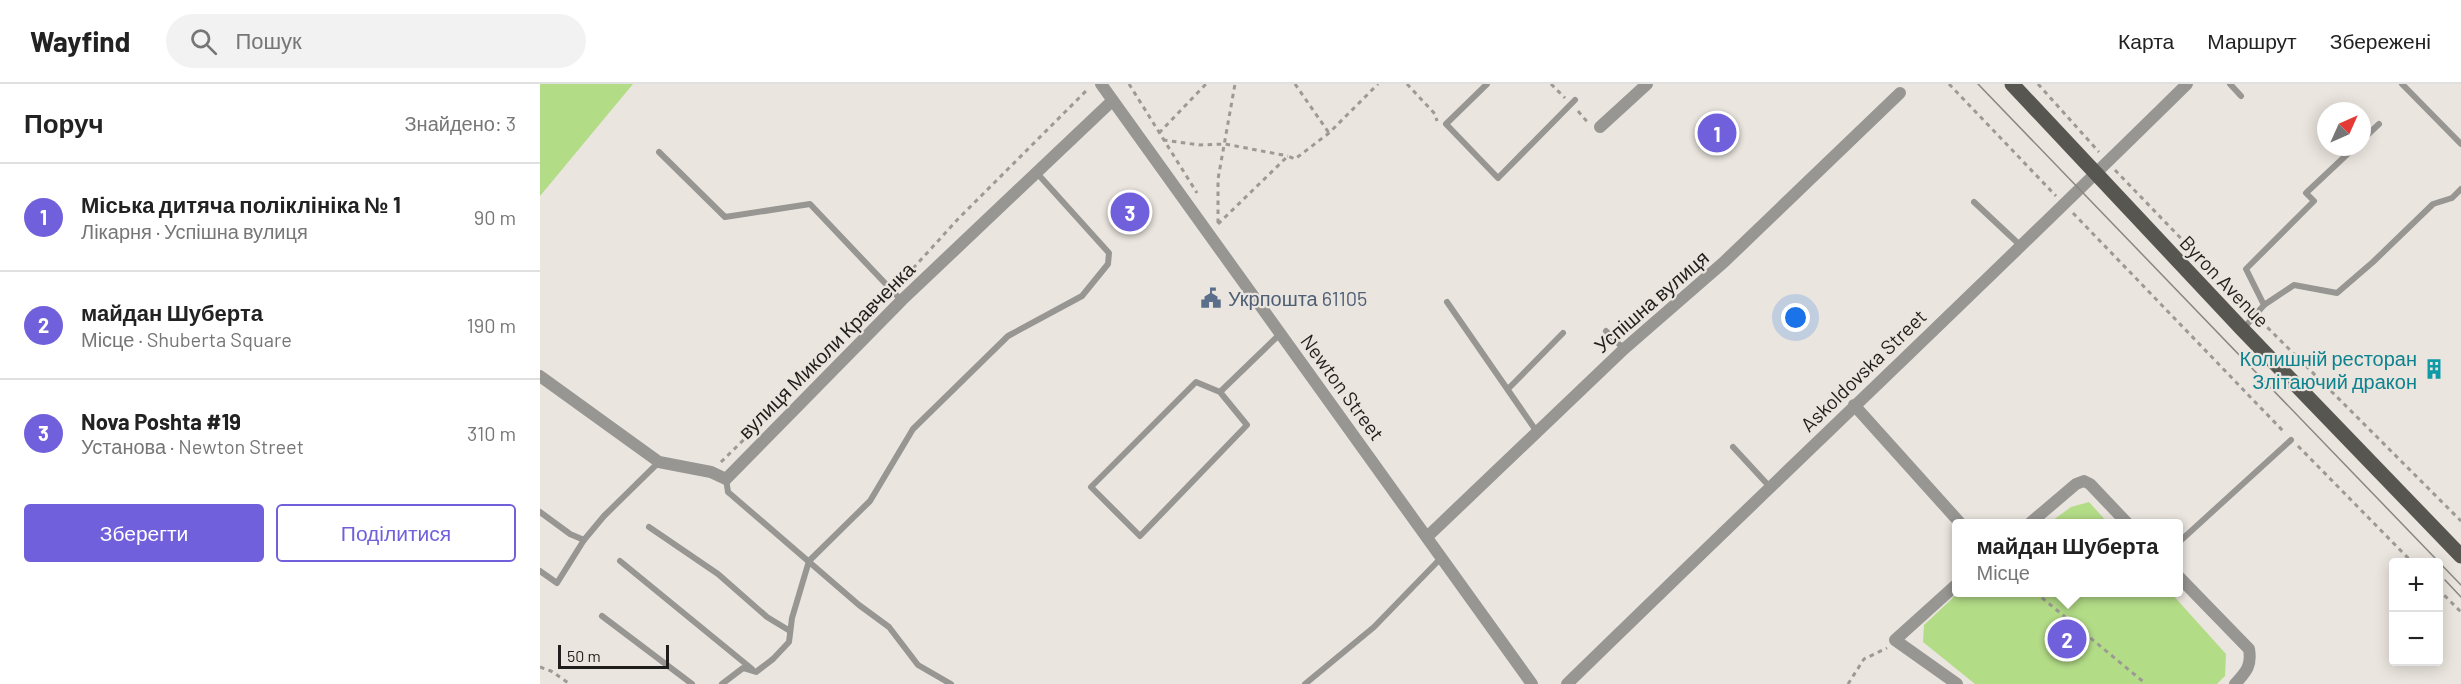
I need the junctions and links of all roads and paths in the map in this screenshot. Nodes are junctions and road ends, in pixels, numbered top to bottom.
1 (1093, 84) edge
2 (1125, 84) edge
3 (1206, 84) edge
4 (1235, 84) edge
5 (1295, 84) edge
6 (1378, 84) edge
7 (1486, 84) edge
8 (1551, 84) edge
9 (1647, 84) edge
10 (1949, 84) edge
11 (2012, 84) edge
12 (2038, 84) edge
13 (2187, 84) edge
14 (2230, 84) edge
15 (2402, 84) edge
16 (1106, 93) edge
17 (1900, 93) dead end
18 (2241, 96) dead end
19 (1573, 102) joint
20 (2379, 124) dead end
21 (1600, 127) dead end
22 (1159, 132) junction
23 (2371, 132) edge
24 (1329, 133) junction
25 (1163, 140) junction
26 (1224, 144) junction
27 (2461, 144) edge
28 (659, 152) dead end
29 (1288, 156) junction
30 (2345, 156) edge
31 (2108, 162) junction
32 (1036, 172) junction
33 (2096, 174) junction
34 (2461, 189) edge
35 (1200, 196) dead end
36 (1974, 202) dead end
37 (2065, 205) junction
38 (1212, 215) dead end
39 (1218, 224) junction
40 (2022, 246) junction
41 (894, 290) junction
42 (902, 300) junction
43 (1447, 302) dead end
44 (2264, 305) junction
45 (2255, 315) junction
46 (2242, 329) junction
47 (1606, 331) dead end
48 (1563, 333) dead end
49 (1280, 334) junction
50 (1624, 349) junction
51 (540, 376) edge
52 (1508, 389) junction
53 (1220, 392) junction
54 (1854, 405) junction
55 (777, 406) dead end
56 (1537, 432) junction
57 (2291, 440) junction
58 (1733, 447) dead end
59 (659, 462) junction
60 (711, 472) junction
61 (726, 479) junction
62 (1769, 486) junction
63 (540, 512) edge
64 (1957, 519) edge
65 (2035, 519) edge
66 (2123, 519) edge
67 (2461, 521) edge
68 (649, 527) dead end
69 (1427, 537) junction
70 (2183, 538) edge
71 (584, 540) junction
72 (2461, 556) edge
73 (1441, 557) junction
74 (2408, 558) edge
75 (620, 561) dead end
76 (809, 561) junction
77 (540, 572) edge
78 (2183, 581) edge
79 (1952, 589) edge
80 (2443, 593) edge
81 (2040, 597) edge
82 (2461, 612) edge
83 (602, 616) dead end
84 (790, 631) junction
85 (1895, 640) junction
86 (540, 667) edge
87 (756, 672) junction
88 (570, 684) edge
89 (692, 684) edge
90 (722, 684) edge
91 (951, 684) edge
92 (1305, 684) edge
93 (1532, 684) edge
94 (1567, 684) edge
95 (1848, 684) edge
96 (1957, 684) edge
97 (2146, 684) edge
98 (2235, 684) edge

1 - 41 path
2 - 16 street, вулиця Миколи Кравченка
2 - 22 path
3 - 22 path
4 - 26 path
5 - 24 path
6 - 24 path
7 - 19 lane
8 - 19 path
9 - 21 street
10 - 37 path
11 - 33 main road, Byron Avenue
12 - 31 path
13 - 31 street, Askoldovska Street
14 - 18 lane
15 - 27 lane
16 - 32 street, вулиця Миколи Кравченка
16 - 49 street, Newton Street
17 - 50 street, Успішна вулиця
20 - 23 lane
22 - 25 path
24 - 29 path
25 - 26 path
25 - 35 path
26 - 29 path
26 - 39 path
28 - 41 lane
29 - 39 path
30 - 44 lane
31 - 33 street, Askoldovska Street
31 - 45 path
32 - 42 street, вулиця Миколи Кравченка
32 - 76 lane
33 - 37 street, Askoldovska Street
33 - 46 main road, Byron Avenue
34 - 44 lane
36 - 40 lane
37 - 40 street, Askoldovska Street
37 - 57 path
38 - 39 path
40 - 54 street, Askoldovska Street
41 - 42 lane
42 - 61 street, вулиця Миколи Кравченка
43 - 52 lane
44 - 45 lane
45 - 46 lane
45 - 67 path
46 - 72 main road, Byron Avenue
47 - 50 lane
48 - 52 lane
49 - 53 lane
49 - 69 street, Newton Street
50 - 56 street, Успішна вулиця
51 - 59 street
52 - 56 lane
53 - 53 lane
54 - 62 street, Askoldovska Street
54 - 64 street
55 - 60 path
56 - 69 street, Успішна вулиця
57 - 70 lane
57 - 74 path
58 - 62 lane
59 - 60 street
59 - 71 lane
60 - 61 street
61 - 76 lane
62 - 94 street, Askoldovska Street
63 - 71 lane
65 - 66 street
68 - 84 lane
69 - 73 street, Newton Street
71 - 77 lane
73 - 92 lane
73 - 93 street, Newton Street
75 - 87 lane
76 - 84 lane
76 - 91 lane
78 - 98 street
79 - 85 street
80 - 82 path
81 - 97 path
83 - 89 lane
84 - 87 lane
85 - 95 path
85 - 96 street
86 - 88 path
87 - 90 lane

